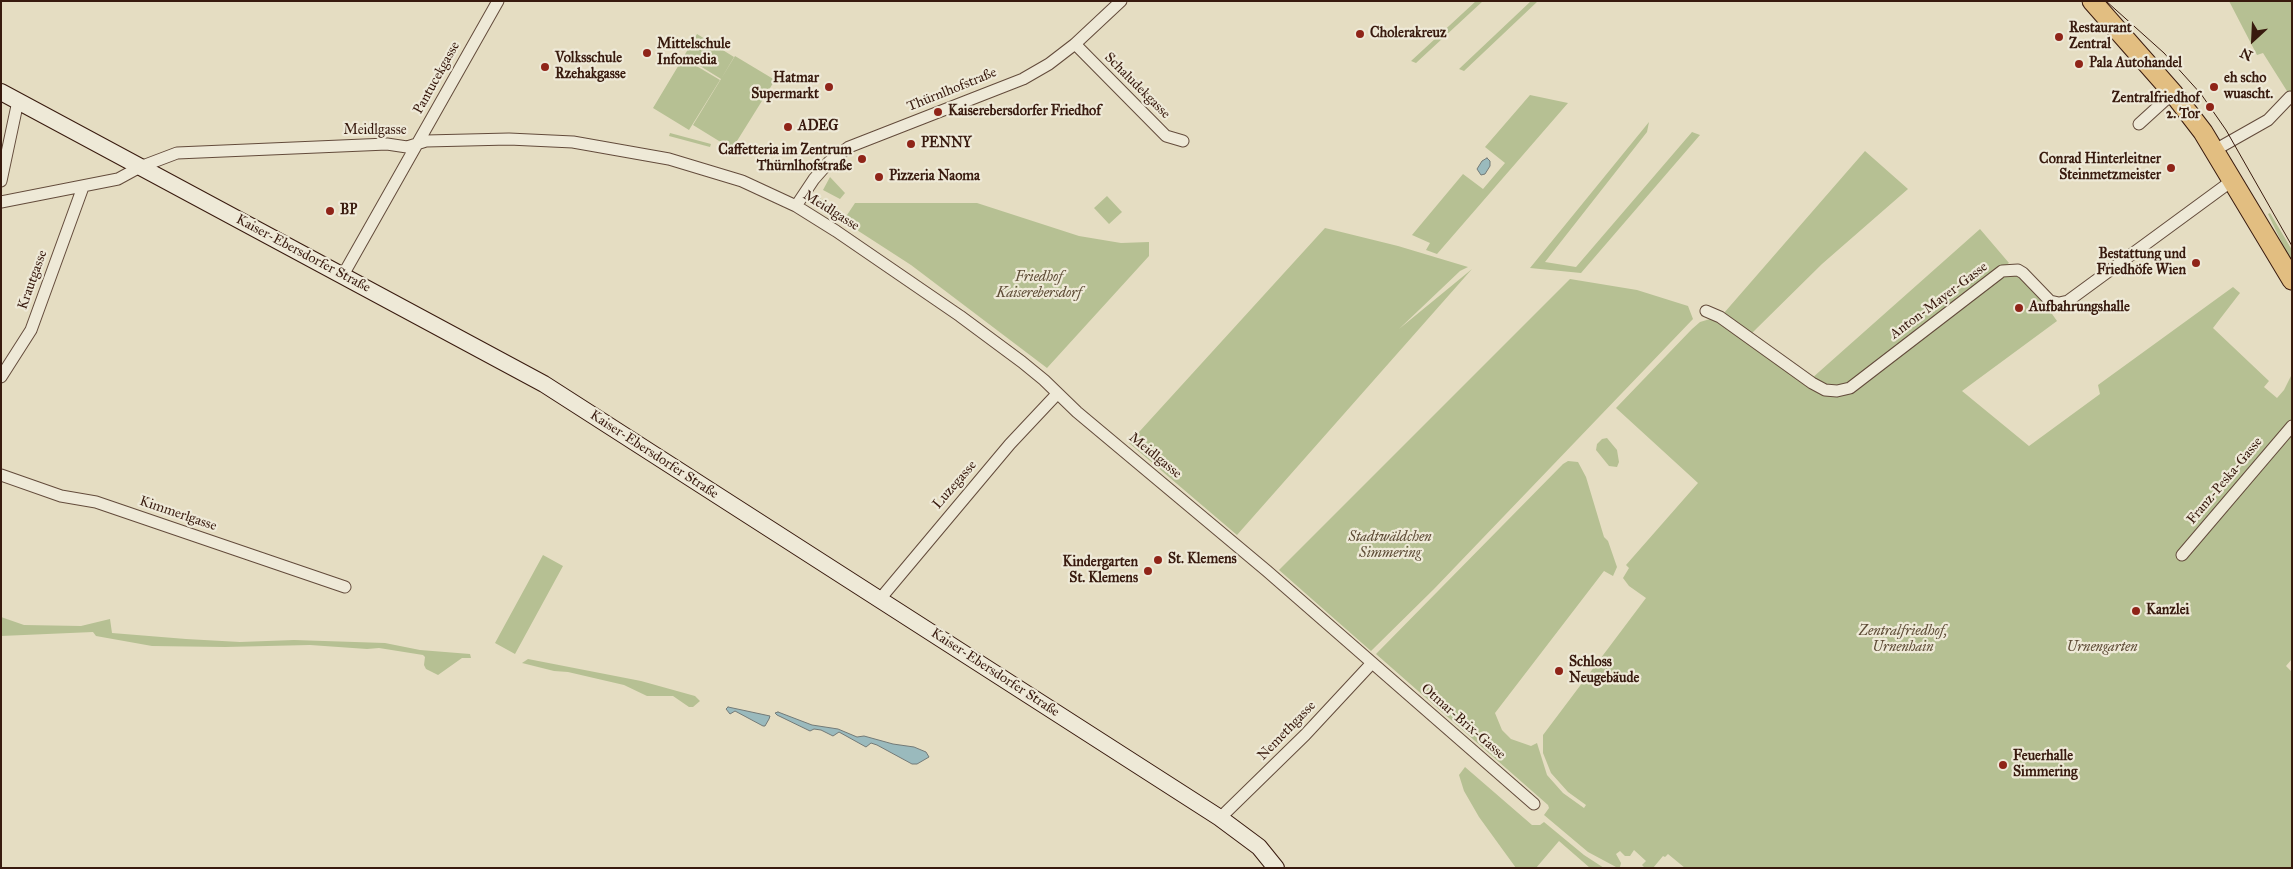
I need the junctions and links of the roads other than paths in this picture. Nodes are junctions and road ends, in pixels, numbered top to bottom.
1 (498, 1) edge
2 (1121, 1) edge
3 (2092, 1) edge
4 (1075, 44) junction
5 (1, 92) edge
6 (2173, 93) junction
7 (2290, 97) dead end
8 (18, 101) junction
9 (2138, 124) dead end
10 (1183, 141) dead end
11 (418, 145) junction
12 (2215, 150) junction
13 (140, 167) junction
14 (2233, 180) junction
15 (1, 181) edge
16 (83, 187) junction
17 (1, 202) edge
18 (796, 206) junction
19 (343, 274) junction
20 (2292, 280) edge
21 (1706, 311) dead end
22 (1, 377) edge
23 (1057, 394) junction
24 (2292, 426) edge
25 (1, 475) edge
26 (2182, 555) dead end
27 (345, 587) dead end
28 (880, 599) junction
29 (1372, 663) junction
30 (1534, 804) dead end
31 (1220, 818) junction
32 (1276, 868) edge

1 - 11 street, Pantucekgasse
2 - 4 street, Thürnlhofstraße
3 - 6 main road
4 - 10 street, Schaludekgasse
4 - 18 street, Thürnlhofstraße
5 - 8 main road, Kaiser-Ebersdorfer Straße
6 - 9 street
6 - 12 main road
7 - 12 street
8 - 13 main road, Kaiser-Ebersdorfer Straße
8 - 15 street
11 - 13 street, Meidlgasse
11 - 18 street, Meidlgasse
11 - 19 street, Pantucekgasse
12 - 14 main road
13 - 16 street, Meidlgasse
13 - 19 main road, Kaiser-Ebersdorfer Straße
14 - 20 main road
14 - 21 street, Anton-Mayer-Gasse
16 - 17 street, Meidlgasse
16 - 22 street, Krautgasse
18 - 23 street, Meidlgasse
19 - 28 main road, Kaiser-Ebersdorfer Straße
23 - 28 street, Luzegasse
23 - 29 street, Meidlgasse
24 - 26 street, Franz-Peska-Gasse
25 - 27 street, Kimmerlgasse
28 - 31 main road, Kaiser-Ebersdorfer Straße
29 - 30 street, Otmar-Brix-Gasse
29 - 31 street, Nemethgasse
31 - 32 main road, Kaiser-Ebersdorfer Straße

